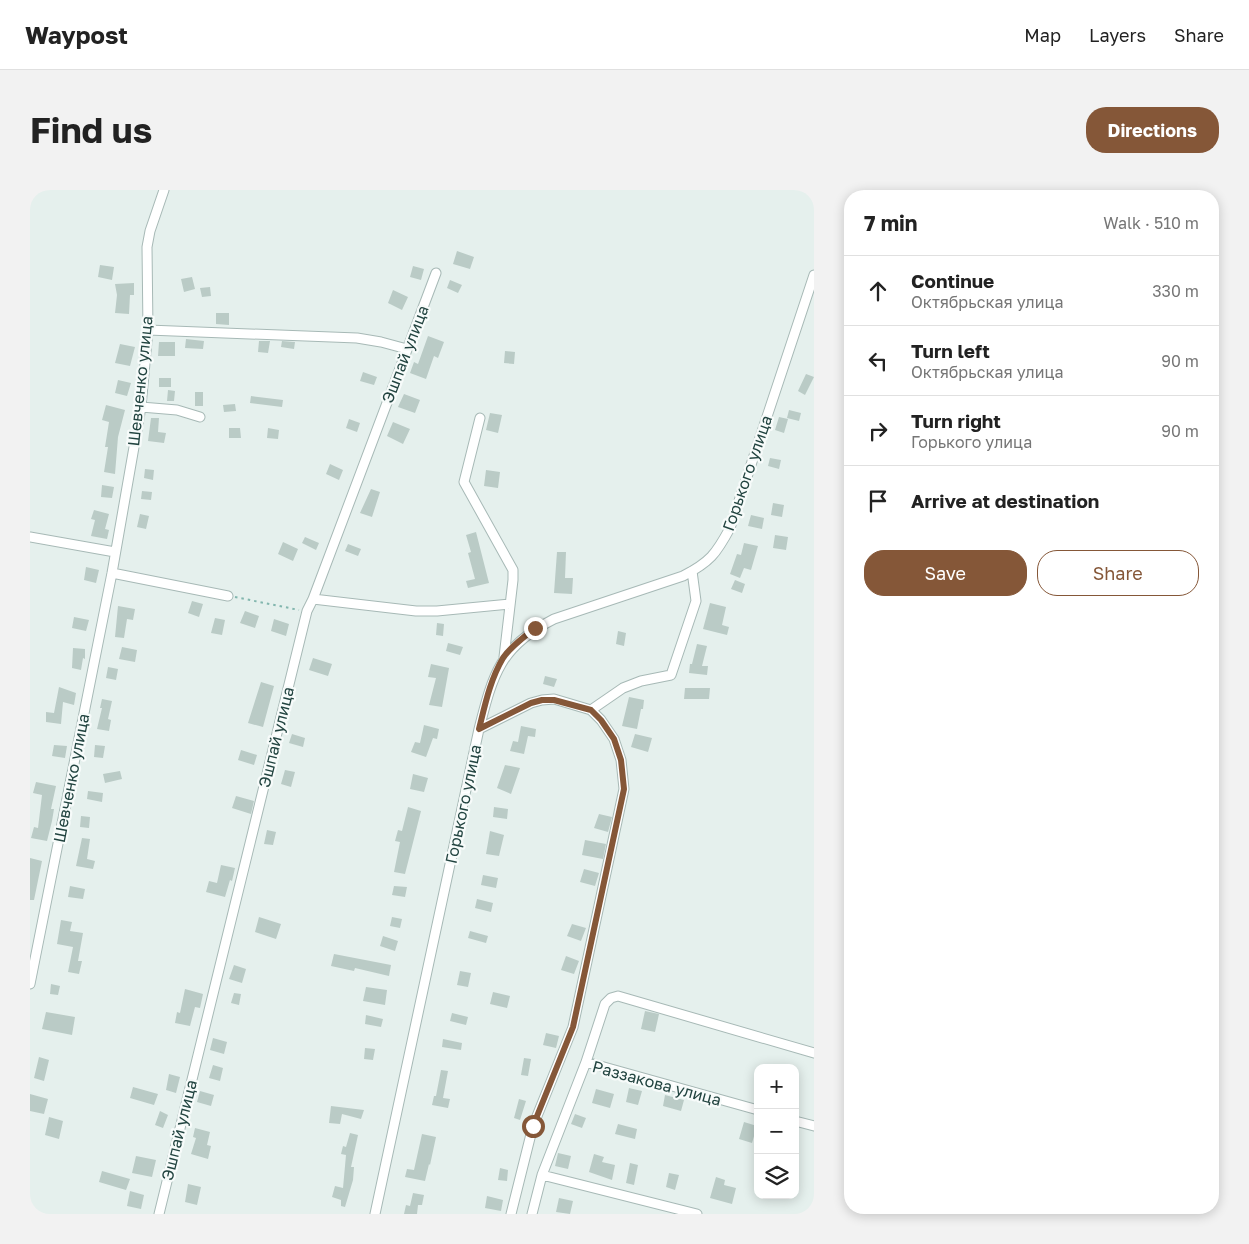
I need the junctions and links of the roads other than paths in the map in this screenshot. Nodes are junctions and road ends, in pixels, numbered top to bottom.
1 (164, 190) edge
2 (436, 272) dead end
3 (814, 275) edge
4 (148, 330) junction
5 (407, 349) junction
6 (141, 407) junction
7 (200, 417) dead end
8 (480, 418) dead end
9 (30, 537) edge
10 (115, 552) junction
11 (692, 571) junction
12 (112, 573) junction
13 (228, 596) road end
14 (313, 599) junction
15 (510, 604) junction
16 (504, 658) junction
17 (591, 710) junction
18 (479, 729) junction
19 (30, 984) edge
20 (814, 1053) edge
21 (586, 1062) junction
22 (754, 1109) edge
23 (799, 1121) edge
24 (814, 1126) edge
25 (542, 1174) junction
26 (159, 1214) edge
27 (375, 1214) edge
28 (512, 1214) edge
29 (532, 1214) edge
30 (697, 1214) edge

1 - 4 street, Шевченко улица
2 - 5 street, Эшпай улица
3 - 11 street, Горького улица
4 - 5 street
4 - 6 street, Шевченко улица
5 - 14 street, Эшпай улица
6 - 7 street
6 - 10 street, Шевченко улица
8 - 15 street
9 - 10 street
10 - 12 street, Шевченко улица
11 - 16 street, Горького улица
11 - 17 street
12 - 13 street
12 - 19 street, Шевченко улица
14 - 15 street
14 - 26 street, Эшпай улица
15 - 16 street
16 - 18 street, Горького улица
17 - 18 street
17 - 28 street
18 - 27 street, Горького улица
20 - 21 street
21 - 22 street, Раззакова улица
21 - 25 street, Раззакова улица
23 - 24 street
25 - 29 street, Раззакова улица
25 - 30 street

